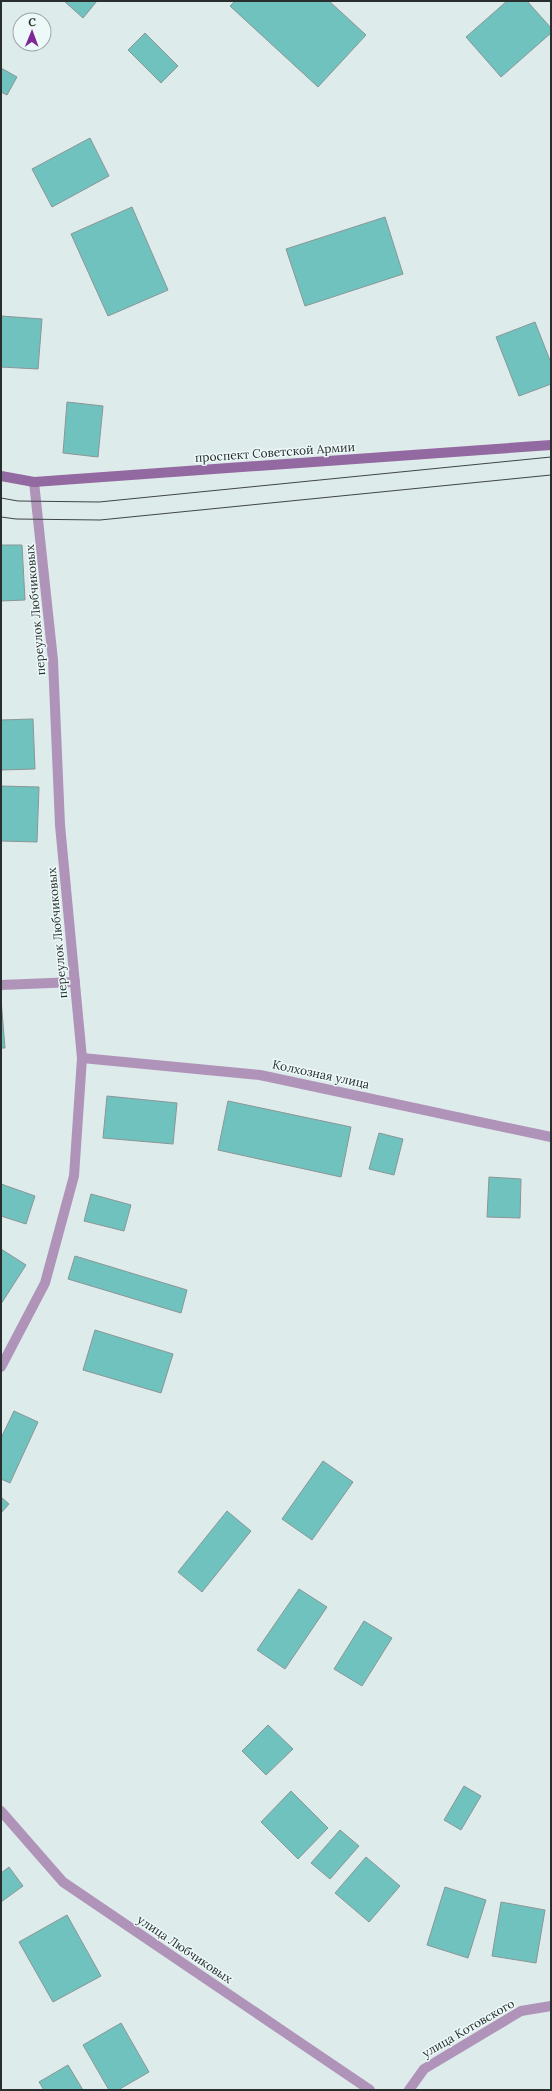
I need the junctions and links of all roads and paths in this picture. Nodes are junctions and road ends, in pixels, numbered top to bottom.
1 (551, 445) edge
2 (1, 476) edge
3 (34, 482) junction
4 (75, 982) junction
5 (1, 985) edge
6 (82, 1058) junction
7 (551, 1137) edge
8 (1, 1367) edge
9 (1, 1811) edge
10 (551, 2006) edge
11 (370, 2090) edge
12 (409, 2090) edge

1 - 3 main road, проспект Советской Армии
2 - 3 main road, проспект Советской Армии
3 - 4 street, переулок Любчиковых
4 - 5 street
4 - 6 street, переулок Любчиковых
6 - 7 street, Колхозная улица
6 - 8 street, переулок Любчиковых
9 - 11 street, улица Любчиковых
10 - 12 street, улица Котовского

